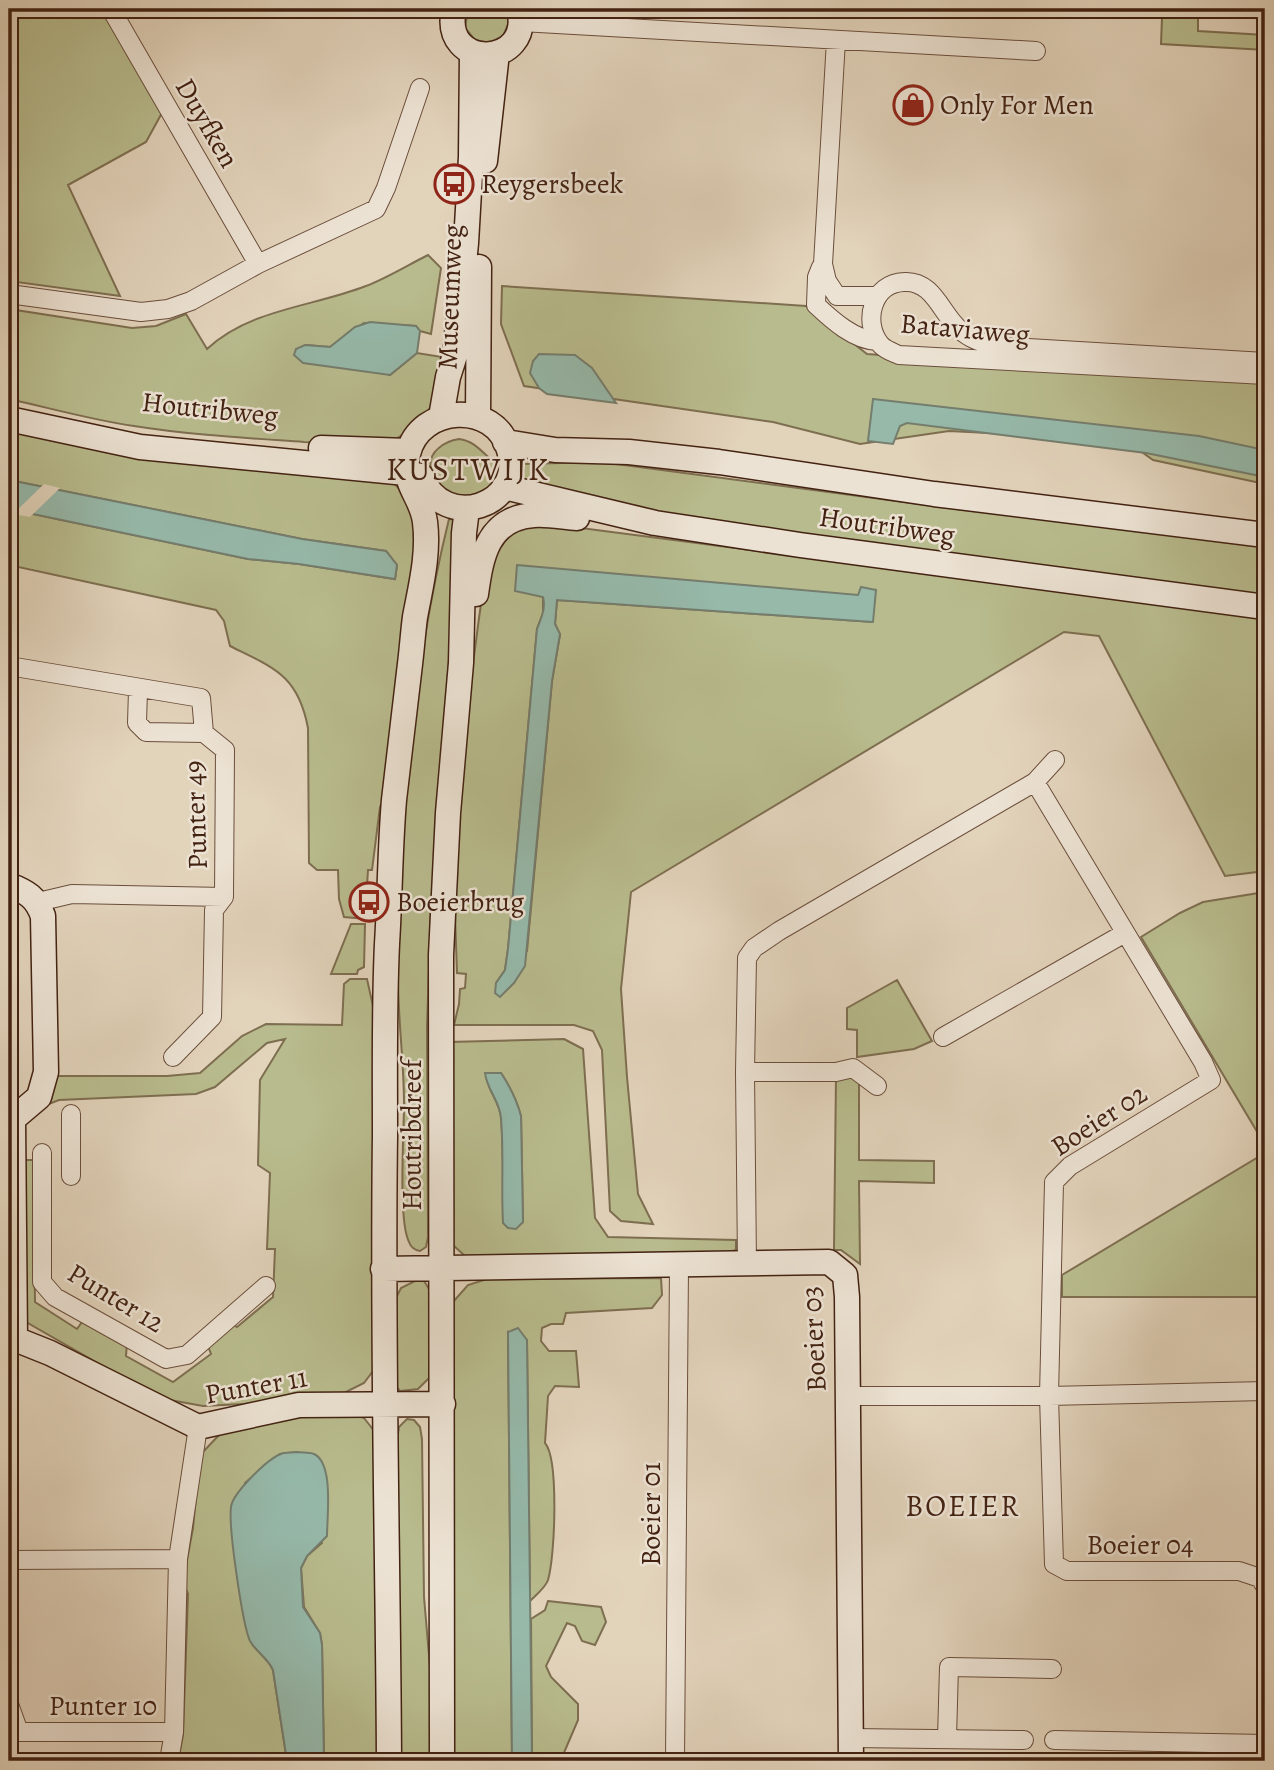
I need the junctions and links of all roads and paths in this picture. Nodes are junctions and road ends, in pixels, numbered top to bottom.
1 (111, 9) edge
2 (454, 9) edge
3 (520, 15) edge
4 (836, 40) junction
5 (1036, 51) dead end
6 (484, 53) junction
7 (420, 88) dead end
8 (258, 264) junction
9 (823, 264) junction
10 (9, 294) edge
11 (877, 296) junction
12 (878, 341) junction
13 (1265, 362) edge
14 (1265, 375) edge
15 (9, 404) edge
16 (9, 419) edge
17 (456, 419) junction
18 (508, 449) junction
19 (412, 466) junction
20 (503, 487) junction
21 (431, 505) junction
22 (467, 509) junction
23 (655, 523) junction
24 (1265, 535) edge
25 (1265, 607) edge
26 (461, 663) junction
27 (9, 666) edge
28 (138, 690) junction
29 (204, 733) junction
30 (1055, 760) dead end
31 (1035, 782) junction
32 (9, 885) edge
33 (224, 897) junction
34 (38, 902) junction
35 (1125, 933) junction
36 (943, 1037) dead end
37 (173, 1057) dead end
38 (745, 1072) junction
39 (877, 1086) dead end
40 (71, 1114) dead end
41 (11, 1153) edge
42 (42, 1153) junction
43 (71, 1153) junction
44 (71, 1176) dead end
45 (747, 1264) junction
46 (679, 1266) junction
47 (443, 1268) junction
48 (383, 1269) junction
49 (266, 1286) dead end
50 (12, 1339) edge
51 (1265, 1391) edge
52 (848, 1396) junction
53 (1049, 1396) junction
54 (386, 1403) junction
55 (443, 1405) junction
56 (198, 1427) junction
57 (178, 1559) junction
58 (9, 1560) edge
59 (1265, 1586) edge
60 (1052, 1669) dead end
61 (9, 1704) edge
62 (174, 1732) junction
63 (947, 1738) junction
64 (1024, 1740) dead end
65 (1054, 1741) dead end
66 (1265, 1744) edge
67 (850, 1750) edge
68 (169, 1761) edge
69 (389, 1761) edge
70 (442, 1761) edge
71 (675, 1761) edge

1 - 8 street, Duyfken
2 - 6 main road
3 - 4 street
3 - 6 main road
4 - 5 street
4 - 9 street
6 - 17 main road, Museumweg
6 - 17 main road, Museumweg
7 - 8 street
8 - 10 street
9 - 11 street
9 - 12 street
11 - 12 street, Bataviaweg
11 - 13 street, Bataviaweg
12 - 14 street, Bataviaweg
15 - 19 main road, Houtribweg
16 - 19 main road, Houtribweg
17 - 18 main road
17 - 19 main road
18 - 20 main road
18 - 24 main road, Houtribweg
19 - 21 main road
20 - 22 main road
20 - 23 main road, Houtribweg
21 - 22 main road
21 - 48 main road, Houtribdreef
22 - 26 main road, Houtribdreef
23 - 25 main road, Houtribweg
23 - 26 main road
26 - 47 main road, Houtribdreef
27 - 28 street
28 - 29 street, Punter 49
28 - 29 street
29 - 33 street, Punter 49
30 - 31 street
31 - 35 street, Boeier 02
31 - 38 street
32 - 34 main road
33 - 34 street, Punter 49
33 - 37 street, Punter 49
34 - 41 main road
35 - 36 street
35 - 53 street, Boeier 02
38 - 39 street
38 - 45 street
40 - 43 street
41 - 42 street
41 - 50 main road
42 - 43 street
42 - 49 street, Punter 12
43 - 44 street
45 - 46 main road, Boeier 03
45 - 52 main road, Boeier 03
46 - 47 main road, Boeier 03
46 - 71 street, Boeier 01
47 - 48 main road, Boeier 03
47 - 55 main road, Houtribdreef
48 - 54 main road, Houtribdreef
50 - 56 main road, Punter 11
51 - 53 street
52 - 53 street
52 - 67 main road, Boeier 03
53 - 59 street, Boeier 04
54 - 55 main road, Punter 11
54 - 56 main road, Punter 11
54 - 69 main road, Houtribdreef
55 - 70 main road, Houtribdreef
56 - 57 street, Punter 10
57 - 58 street
57 - 62 street, Punter 10
60 - 63 street
61 - 62 street, Punter 10
62 - 68 street, Punter 10
63 - 64 street, Boeier 03
63 - 67 street, Boeier 03
65 - 66 street

